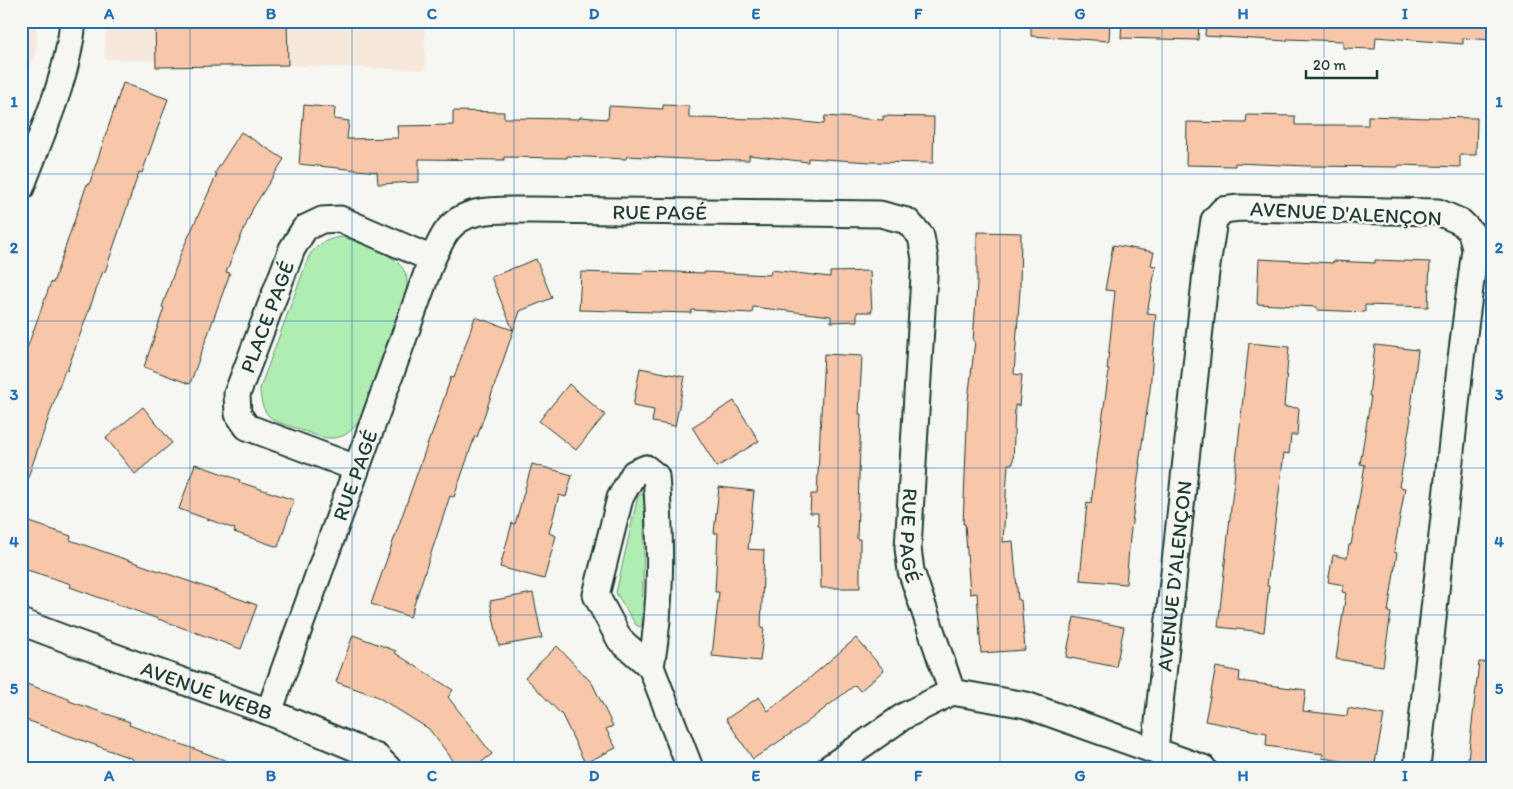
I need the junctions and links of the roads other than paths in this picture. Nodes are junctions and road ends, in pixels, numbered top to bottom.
1 (73, 21) edge
2 (21, 188) edge
3 (432, 259) junction
4 (356, 468) junction
5 (21, 622) edge
6 (651, 666) junction
7 (952, 692) junction
8 (269, 712) junction
9 (1155, 750) junction
10 (388, 768) edge
11 (690, 768) edge
12 (829, 768) edge
13 (1203, 768) edge
14 (1417, 768) edge

1 - 2 street
3 - 4 street, RUE PAGÉ
3 - 4 street, PLACE PAGÉ
3 - 7 street, RUE PAGÉ
4 - 8 street, RUE PAGÉ
5 - 8 street, AVENUE WEBB
6 - 6 street
6 - 11 street
7 - 9 street
7 - 12 street
8 - 10 street, AVENUE WEBB
9 - 13 street
9 - 14 street, AVENUE D'ALENÇON

